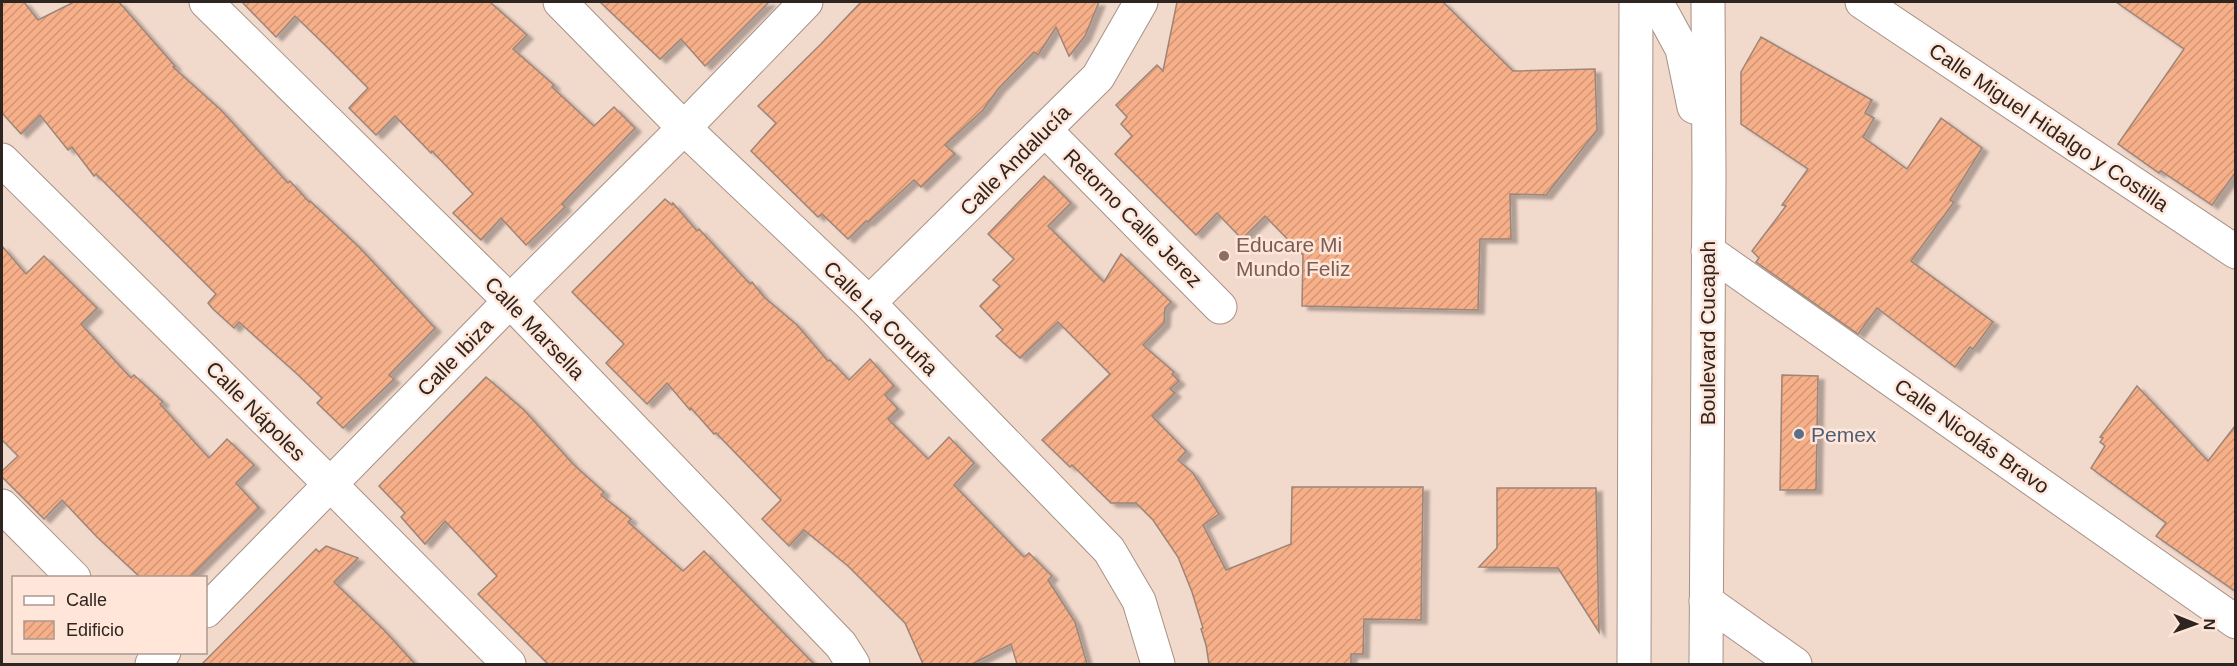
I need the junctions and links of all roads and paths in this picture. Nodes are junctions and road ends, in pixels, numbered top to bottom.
1 (206, 2) edge
2 (560, 2) edge
3 (807, 2) edge
4 (1141, 2) edge
5 (1636, 2) edge
6 (1649, 2) edge
7 (1708, 2) edge
8 (1862, 2) edge
9 (684, 128) junction
10 (1045, 130) junction
11 (2, 160) edge
12 (1709, 176) junction
13 (1708, 251) junction
14 (2235, 252) edge
15 (510, 302) junction
16 (869, 303) junction
17 (1220, 307) dead end
18 (330, 484) junction
19 (2, 506) edge
20 (72, 576) edge
21 (1706, 602) junction
22 (207, 609) edge
23 (2235, 622) edge
24 (1638, 660) edge
25 (509, 664) edge
26 (853, 664) edge
27 (1158, 664) edge
28 (1706, 664) edge
29 (1795, 664) edge

1 - 15 street, Calle Marsella
2 - 9 street, Calle La Coruña
3 - 9 street, Calle Ibiza
4 - 10 street, Calle Andalucía
5 - 24 street
6 - 12 street
7 - 12 street, Boulevard Cucapah
8 - 14 street, Calle Miguel Hidalgo y Costilla
9 - 15 street, Calle Ibiza
9 - 16 street, Calle La Coruña
10 - 16 street, Calle Andalucía
10 - 17 street, Retorno Calle Jerez
11 - 18 street, Calle Nápoles
12 - 13 street, Boulevard Cucapah
13 - 21 street, Boulevard Cucapah
13 - 23 street, Calle Nicolás Bravo
15 - 18 street, Calle Ibiza
15 - 26 street, Calle Marsella
16 - 27 street, Calle La Coruña
18 - 22 street, Calle Ibiza
18 - 25 street, Calle Nápoles
19 - 20 street
21 - 28 street, Boulevard Cucapah
21 - 29 street

